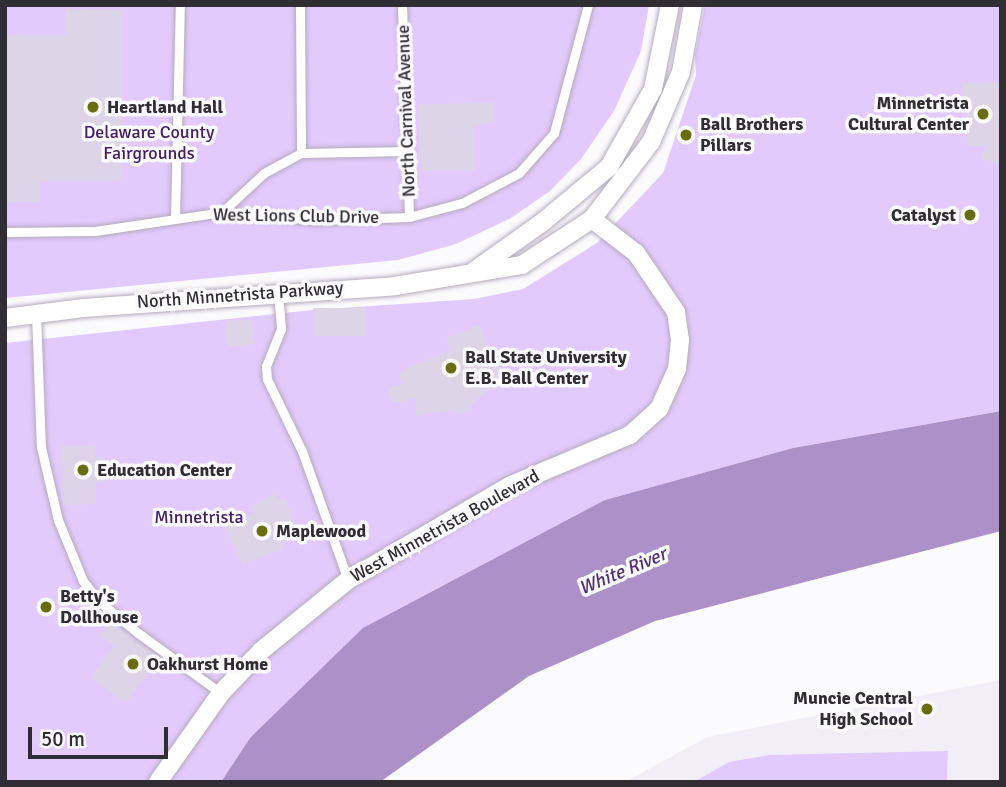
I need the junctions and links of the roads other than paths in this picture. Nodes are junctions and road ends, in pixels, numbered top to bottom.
1 (180, 5) edge
2 (300, 5) edge
3 (402, 5) edge
4 (589, 5) edge
5 (670, 5) edge
6 (693, 5) edge
7 (407, 151) junction
8 (301, 153) junction
9 (222, 212) junction
10 (409, 217) junction
11 (175, 219) junction
12 (592, 219) junction
13 (5, 232) edge
14 (474, 271) junction
15 (278, 292) junction
16 (36, 312) junction
17 (5, 318) edge
18 (348, 580) junction
19 (221, 693) junction
20 (158, 782) edge

1 - 11 lane
2 - 8 lane
3 - 7 lane, North Carnival Avenue
4 - 10 lane, West Lions Club Drive
5 - 14 street, North Minnetrista Parkway
6 - 12 street, North Minnetrista Parkway
7 - 8 lane
7 - 10 lane, North Carnival Avenue
8 - 9 lane
9 - 10 lane, West Lions Club Drive
9 - 11 lane, West Lions Club Drive
11 - 13 lane, West Lions Club Drive
12 - 14 street, North Minnetrista Parkway
12 - 18 street, West Minnetrista Boulevard
14 - 15 street, North Minnetrista Parkway
15 - 16 street, North Minnetrista Parkway
15 - 18 lane
16 - 17 street, North Minnetrista Parkway
16 - 19 lane
18 - 19 street, West Minnetrista Boulevard
19 - 20 street, West Minnetrista Boulevard

